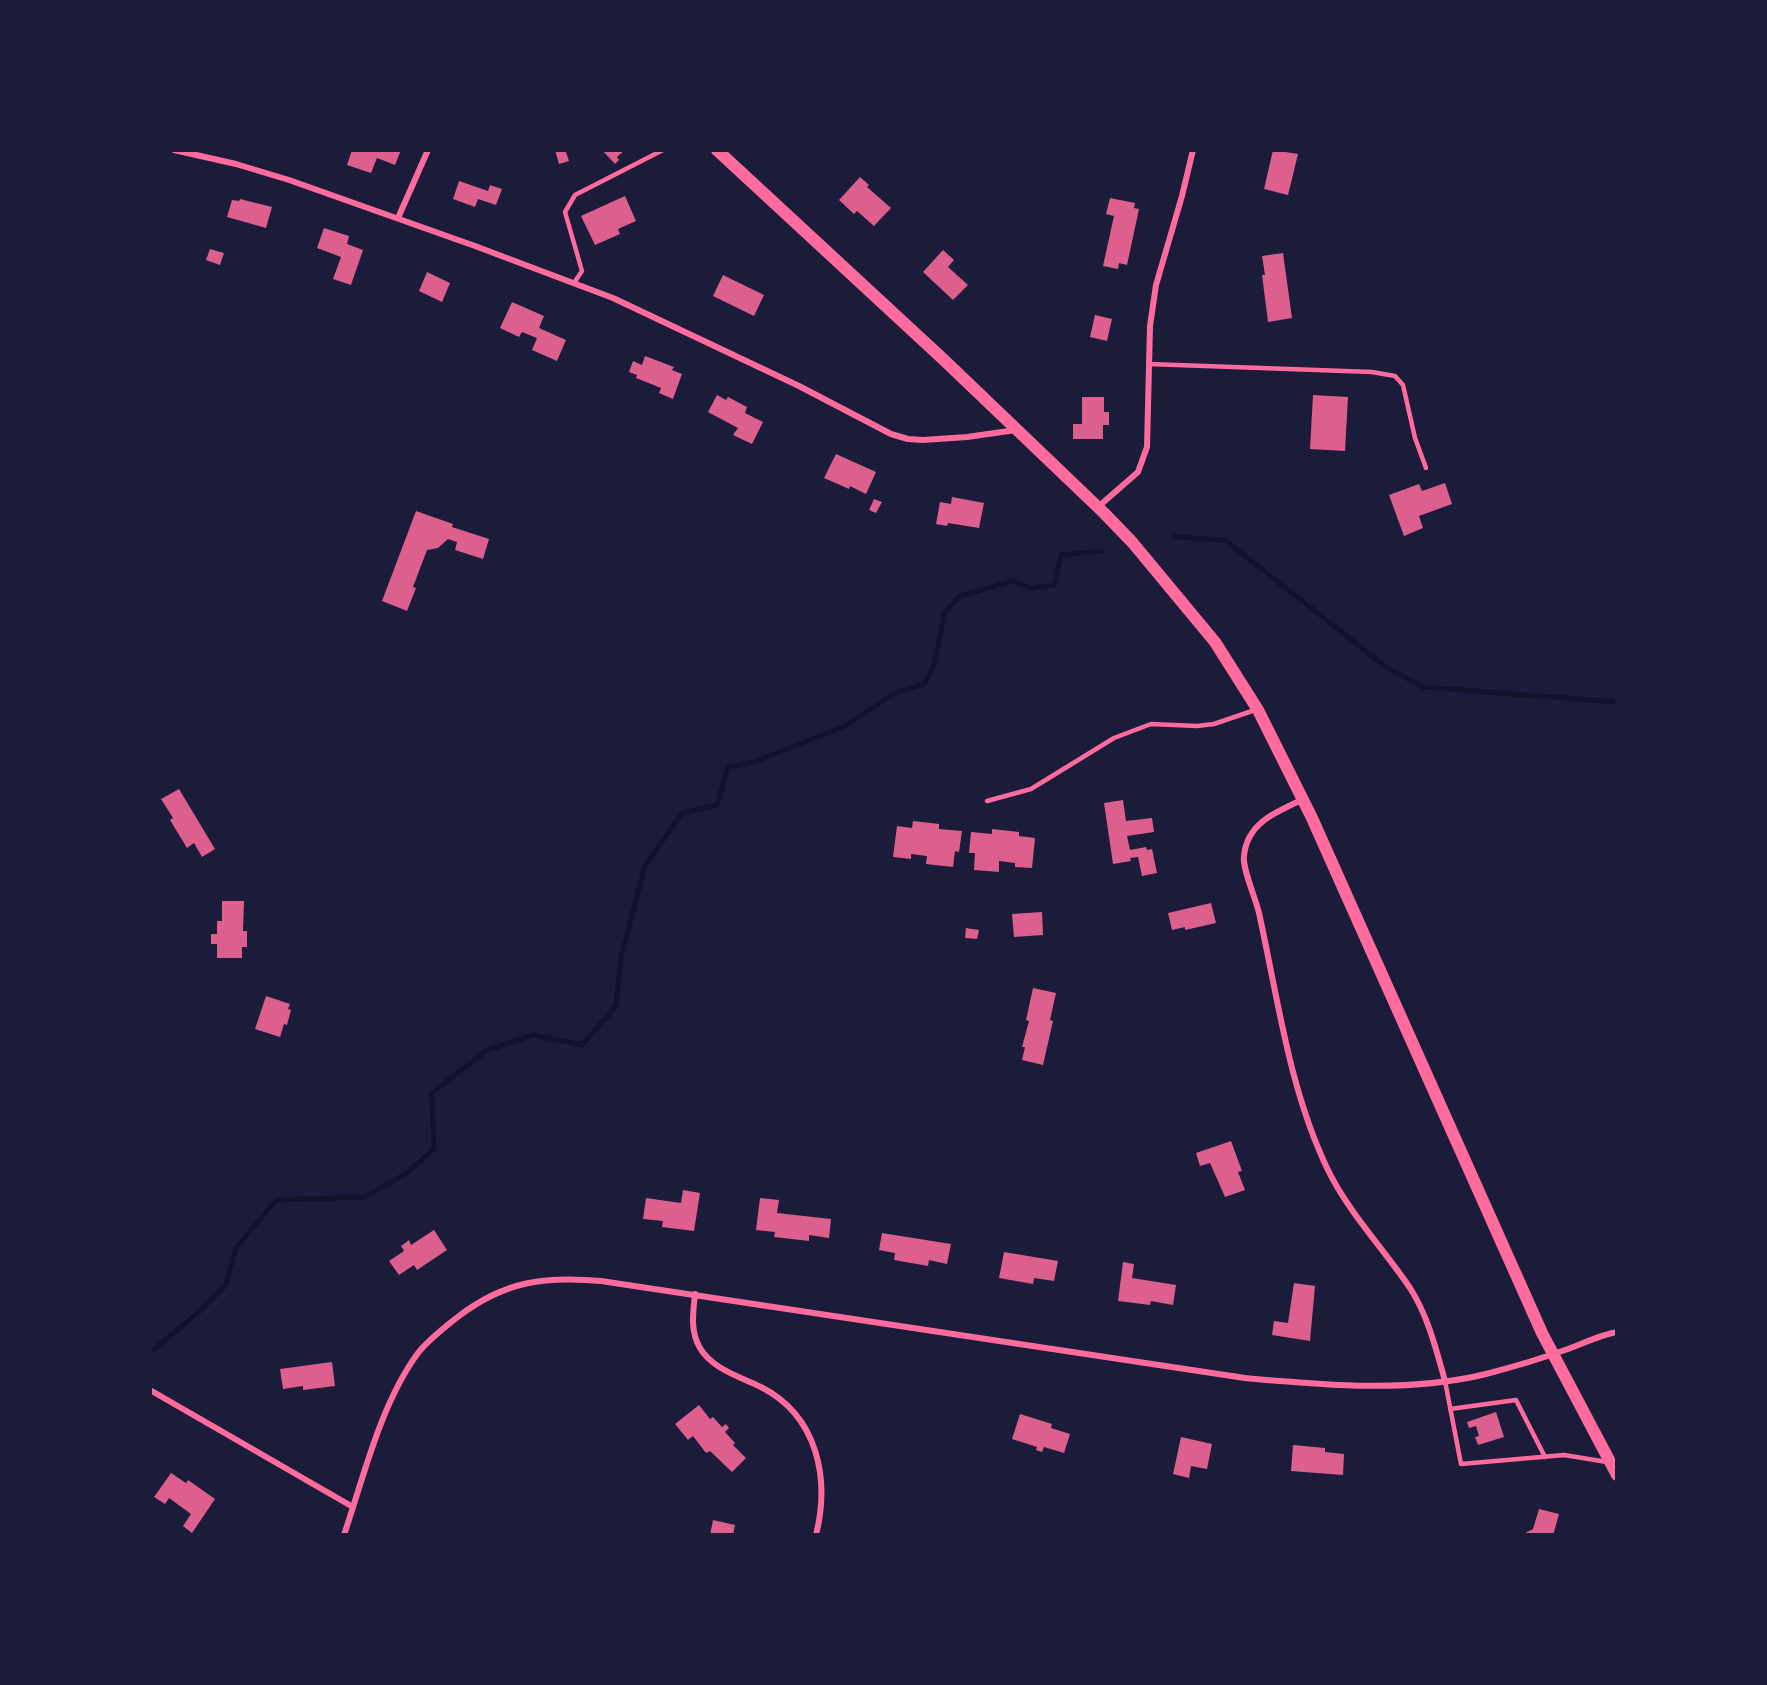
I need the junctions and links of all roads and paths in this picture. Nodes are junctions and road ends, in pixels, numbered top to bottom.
1 (174, 150) edge
2 (428, 150) edge
3 (663, 150) edge
4 (717, 150) edge
5 (1194, 150) edge
6 (184, 151) edge
7 (398, 218) junction
8 (574, 283) junction
9 (1149, 364) junction
10 (1016, 429) junction
11 (1426, 468) dead end
12 (1098, 507) junction
13 (1258, 710) junction
14 (1303, 800) junction
15 (987, 801) dead end
16 (695, 1294) junction
17 (1617, 1332) edge
18 (1553, 1354) junction
19 (1445, 1381) junction
20 (150, 1390) edge
21 (1450, 1409) junction
22 (1545, 1457) junction
23 (1610, 1462) junction
24 (1617, 1475) edge
25 (353, 1507) junction
26 (344, 1535) edge
27 (816, 1535) edge

1 - 6 street
2 - 7 street
3 - 8 lane
4 - 10 main road
5 - 9 street
6 - 7 street
7 - 8 street
8 - 10 street
9 - 11 lane
9 - 12 street
10 - 12 main road
12 - 13 main road
13 - 14 main road
13 - 15 lane
14 - 18 main road
14 - 19 street
16 - 19 street
16 - 25 street
16 - 27 street
17 - 18 street
18 - 19 street
18 - 23 main road
19 - 21 lane
20 - 25 street
21 - 22 lane
21 - 22 lane
22 - 23 lane
23 - 24 main road
25 - 26 street

